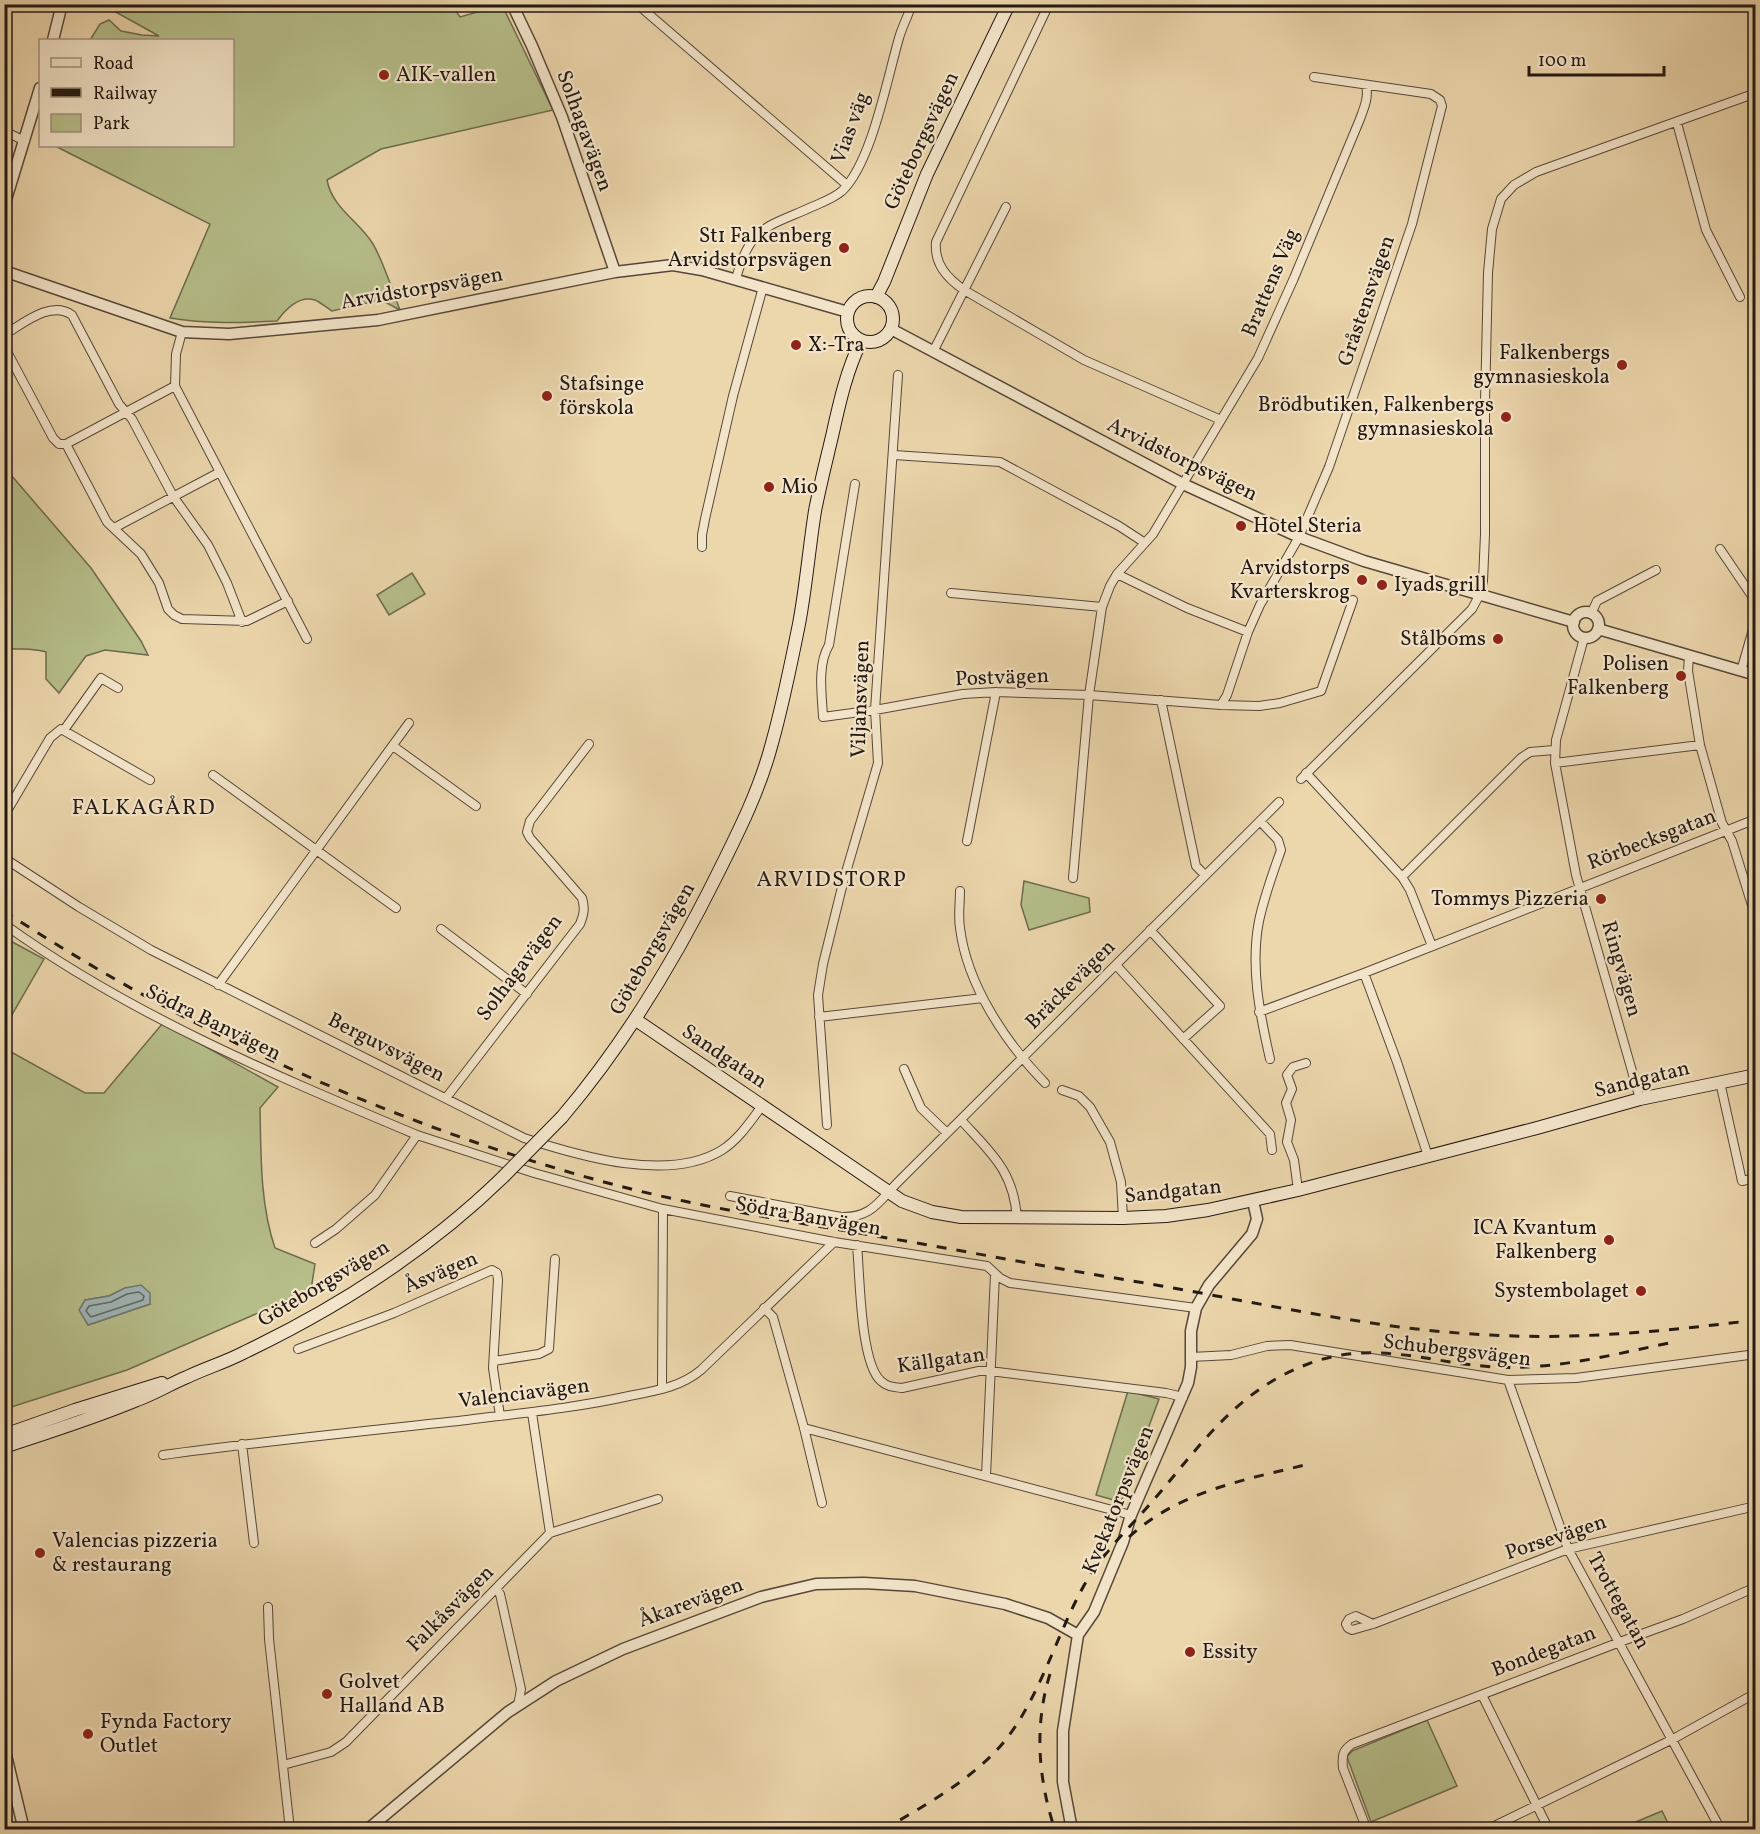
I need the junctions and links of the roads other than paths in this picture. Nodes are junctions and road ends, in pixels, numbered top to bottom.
1 (62, 4) edge
2 (512, 4) edge
3 (637, 4) edge
4 (912, 4) edge
5 (1009, 4) edge
6 (1049, 4) edge
7 (53, 39) edge
8 (1314, 77) dead end
9 (1366, 86) junction
10 (39, 92) edge
11 (1755, 93) edge
12 (1677, 123) junction
13 (4, 131) edge
14 (25, 141) junction
15 (847, 185) junction
16 (4, 206) edge
17 (1006, 207) dead end
18 (4, 271) edge
19 (615, 272) junction
20 (736, 279) junction
21 (763, 287) junction
22 (964, 290) junction
23 (876, 297) junction
24 (1740, 297) dead end
25 (848, 312) junction
26 (891, 329) junction
27 (182, 332) junction
28 (4, 335) edge
29 (861, 341) junction
30 (4, 346) edge
31 (933, 352) junction
32 (898, 375) dead end
33 (175, 386) junction
34 (126, 411) junction
35 (1221, 420) junction
36 (66, 444) junction
37 (894, 455) junction
38 (220, 472) junction
39 (855, 484) dead end
40 (1183, 484) junction
41 (173, 496) junction
42 (114, 528) junction
43 (1299, 537) junction
44 (1145, 543) junction
45 (702, 547) dead end
46 (1720, 549) dead end
47 (1656, 570) dead end
48 (1117, 573) junction
49 (951, 593) dead end
50 (1480, 594) junction
51 (1353, 600) dead end
52 (288, 601) junction
53 (1755, 602) edge
54 (1102, 607) junction
55 (1591, 614) junction
56 (1755, 620) edge
57 (242, 622) junction
58 (1574, 622) junction
59 (1598, 628) junction
60 (1248, 632) junction
61 (1584, 638) junction
62 (307, 639) dead end
63 (1689, 656) junction
64 (1741, 671) junction
65 (1755, 675) edge
66 (118, 688) dead end
67 (996, 692) junction
68 (1089, 695) junction
69 (1161, 700) junction
70 (1221, 705) junction
71 (875, 710) junction
72 (409, 723) dead end
73 (64, 730) junction
74 (589, 744) dead end
75 (1700, 745) junction
76 (393, 746) junction
77 (1554, 750) junction
78 (1555, 763) junction
79 (213, 775) dead end
80 (150, 780) dead end
81 (1279, 802) dead end
82 (476, 806) dead end
83 (4, 816) edge
84 (1755, 819) edge
85 (1260, 821) junction
86 (1727, 830) junction
87 (967, 841) dead end
88 (317, 849) junction
89 (4, 858) edge
90 (1204, 875) junction
91 (1402, 877) junction
92 (1072, 878) dead end
93 (1580, 887) junction
94 (960, 891) dead end
95 (396, 908) dead end
96 (1755, 918) edge
97 (4, 924) edge
98 (441, 929) dead end
99 (1150, 930) junction
100 (1432, 946) junction
101 (1116, 965) junction
102 (1364, 973) junction
103 (218, 985) junction
104 (527, 993) junction
105 (983, 998) junction
106 (1259, 1012) junction
107 (819, 1017) junction
108 (636, 1020) junction
109 (1183, 1039) junction
110 (1022, 1059) junction
111 (1270, 1059) dead end
112 (1306, 1063) dead end
113 (904, 1069) dead end
114 (1755, 1075) edge
115 (1720, 1082) junction
116 (1045, 1083) dead end
117 (1062, 1090) dead end
118 (446, 1098) junction
119 (1640, 1099) junction
120 (762, 1106) junction
121 (961, 1120) junction
122 (827, 1125) dead end
123 (947, 1133) junction
124 (417, 1135) junction
125 (1272, 1150) dead end
126 (1428, 1156) junction
127 (1755, 1178) edge
128 (1298, 1190) junction
129 (888, 1192) junction
130 (730, 1196) dead end
131 (1253, 1201) junction
132 (663, 1209) junction
133 (1123, 1218) junction
134 (1017, 1219) junction
135 (834, 1242) junction
136 (315, 1243) dead end
137 (857, 1245) junction
138 (555, 1259) dead end
139 (995, 1274) junction
140 (764, 1308) junction
141 (1196, 1308) junction
142 (298, 1350) dead end
143 (1755, 1354) edge
144 (1191, 1357) junction
145 (494, 1361) junction
146 (990, 1371) junction
147 (187, 1377) junction
148 (1508, 1380) junction
149 (662, 1389) junction
150 (1183, 1397) junction
151 (532, 1413) junction
152 (500, 1416) junction
153 (804, 1428) junction
154 (4, 1435) edge
155 (242, 1444) junction
156 (4, 1448) edge
157 (163, 1455) dead end
158 (986, 1476) junction
159 (658, 1499) dead end
160 (822, 1503) dead end
161 (1755, 1506) edge
162 (1131, 1515) junction
163 (550, 1533) junction
164 (254, 1543) dead end
165 (1568, 1549) junction
166 (1755, 1587) edge
167 (496, 1589) junction
168 (268, 1607) dead end
169 (1373, 1624) dead end
170 (1078, 1635) junction
171 (1620, 1642) junction
172 (1755, 1692) edge
173 (1482, 1695) junction
174 (518, 1706) junction
175 (1673, 1739) junction
176 (4, 1747) edge
177 (283, 1765) junction
178 (1537, 1805) junction
179 (24, 1830) edge
180 (291, 1830) edge
181 (367, 1830) edge
182 (1072, 1830) edge
183 (1367, 1830) edge
184 (1486, 1830) edge
185 (1549, 1830) edge
186 (1721, 1830) edge

1 - 7 street
2 - 19 street, Solhagavägen
3 - 15 street
4 - 15 street, Vias väg
5 - 23 main road, Göteborgsvägen
6 - 22 street
8 - 9 street
9 - 35 street, Brattens Väg
9 - 43 street, Gråstensvägen
10 - 14 street
11 - 12 street
12 - 24 street
12 - 50 street
13 - 14 street
14 - 16 street
15 - 20 street, Vias väg
17 - 22 street
18 - 27 street, Arvidstorpsvägen
19 - 20 street, Arvidstorpsvägen
19 - 27 street, Arvidstorpsvägen
20 - 21 street, Arvidstorpsvägen
21 - 25 street, Arvidstorpsvägen
21 - 45 street
22 - 31 street
22 - 35 street
23 - 25 main road
23 - 26 main road
25 - 29 main road
26 - 29 main road
26 - 31 street, Arvidstorpsvägen
27 - 33 street
28 - 34 street
29 - 108 main road, Göteborgsvägen
30 - 36 street
31 - 40 street, Arvidstorpsvägen
32 - 37 street, Viljansvägen
33 - 34 street
33 - 38 street
34 - 36 street
34 - 41 street
35 - 40 street, Brattens Väg
36 - 42 street
37 - 44 street
37 - 71 street, Viljansvägen
38 - 41 street
38 - 52 street
39 - 71 street, Postvägen
40 - 43 street, Arvidstorpsvägen
40 - 44 street, Brattens Väg
41 - 42 street
41 - 57 street
42 - 57 street
43 - 50 street, Arvidstorpsvägen
43 - 60 street, Gråstensvägen
44 - 48 street, Brattens Väg
46 - 53 street
47 - 55 street
48 - 54 street, Brattens Väg
48 - 60 street
49 - 54 street
50 - 58 street, Arvidstorpsvägen
50 - 91 street
51 - 70 street, Postvägen
52 - 57 street
52 - 62 street
54 - 68 street, Brattens Väg
55 - 58 street
55 - 59 street
56 - 64 street
58 - 61 street
59 - 61 street
59 - 63 street
60 - 70 street, Gråstensvägen
61 - 77 street, Ringvägen
63 - 64 street
63 - 75 street
64 - 65 street
66 - 73 street
67 - 68 street, Postvägen
67 - 71 street, Postvägen
67 - 87 street
68 - 69 street, Postvägen
68 - 92 street, Brattens Väg
69 - 70 street, Postvägen
69 - 90 street
71 - 107 street, Viljansvägen
72 - 76 street
73 - 80 street
73 - 83 street
74 - 104 street, Solhagavägen
75 - 78 street
75 - 86 street
76 - 82 street
76 - 88 street
77 - 78 street, Ringvägen
77 - 91 street
78 - 93 street, Ringvägen
79 - 88 street
81 - 85 street, Bräckevägen
84 - 86 street, Rörbecksgatan
85 - 90 street, Bräckevägen
85 - 106 street
86 - 93 street, Rörbecksgatan
86 - 96 street
88 - 95 street
88 - 103 street
89 - 103 street, Berguvsvägen
90 - 99 street, Bräckevägen
91 - 100 street
93 - 100 street, Rörbecksgatan
93 - 119 street, Ringvägen
94 - 105 street
97 - 124 street, Södra Banvägen
98 - 104 street
99 - 101 street, Bräckevägen
99 - 109 street
100 - 102 street, Rörbecksgatan
101 - 109 street
101 - 110 street, Bräckevägen
102 - 106 street, Rörbecksgatan
102 - 126 street
103 - 118 street, Berguvsvägen
104 - 118 street, Solhagavägen
105 - 107 street
105 - 110 street
106 - 111 street
107 - 122 street, Viljansvägen
108 - 120 main road, Sandgatan
108 - 147 main road, Göteborgsvägen, bridge
109 - 125 street
110 - 116 street
110 - 121 street, Bräckevägen
112 - 128 street
113 - 123 street
114 - 115 main road, Sandgatan
115 - 119 main road, Sandgatan
115 - 127 street
117 - 133 street
118 - 120 street, Berguvsvägen
119 - 126 main road, Sandgatan
120 - 129 main road, Sandgatan
121 - 123 street, Bräckevägen
121 - 134 street
123 - 129 street, Bräckevägen
124 - 132 street, Södra Banvägen
124 - 136 street
126 - 128 main road, Sandgatan
128 - 131 main road, Sandgatan
129 - 130 street, Bräckevägen
129 - 134 main road, Sandgatan
131 - 133 main road, Sandgatan
131 - 141 street, Kvekatorpsvägen
132 - 135 street, Södra Banvägen
132 - 149 street
133 - 134 main road, Sandgatan
135 - 137 street, Södra Banvägen
135 - 140 street, Valenciavägen
137 - 139 street, Södra Banvägen
137 - 146 street, Källgatan
138 - 145 street
139 - 141 street, Södra Banvägen
139 - 146 street
140 - 149 street, Valenciavägen
140 - 153 street
141 - 144 street, Kvekatorpsvägen
142 - 145 street, Åsvägen
143 - 148 street, Schubergsvägen
144 - 148 street, Schubergsvägen
144 - 150 street, Kvekatorpsvägen
145 - 152 street, Åsvägen
146 - 150 street, Källgatan
146 - 158 street
147 - 154 main road, Göteborgsvägen
147 - 156 main road, Göteborgsvägen
148 - 165 street, Trottegatan
149 - 151 street, Valenciavägen
150 - 162 street, Kvekatorpsvägen
151 - 152 street, Valenciavägen
151 - 163 street
152 - 155 street, Valenciavägen
153 - 158 street
153 - 160 street
155 - 157 street, Valenciavägen
155 - 164 street
158 - 162 street
159 - 163 street, Falkåsvägen
161 - 165 street, Porsevägen
162 - 170 street, Kvekatorpsvägen
163 - 167 street, Falkåsvägen
165 - 169 street, Porsevägen
165 - 171 street, Trottegatan
166 - 171 street, Bondegatan
167 - 174 street
167 - 177 street, Falkåsvägen
168 - 177 street
170 - 174 street, Åkarevägen
170 - 182 street, Kvekatorpsvägen
171 - 173 street, Bondegatan
171 - 175 street, Trottegatan
172 - 175 street
173 - 178 street
173 - 183 street, Bondegatan
174 - 181 street, Åkarevägen
175 - 178 street
175 - 186 street, Trottegatan
176 - 179 street
177 - 180 street
178 - 184 street
178 - 185 street

